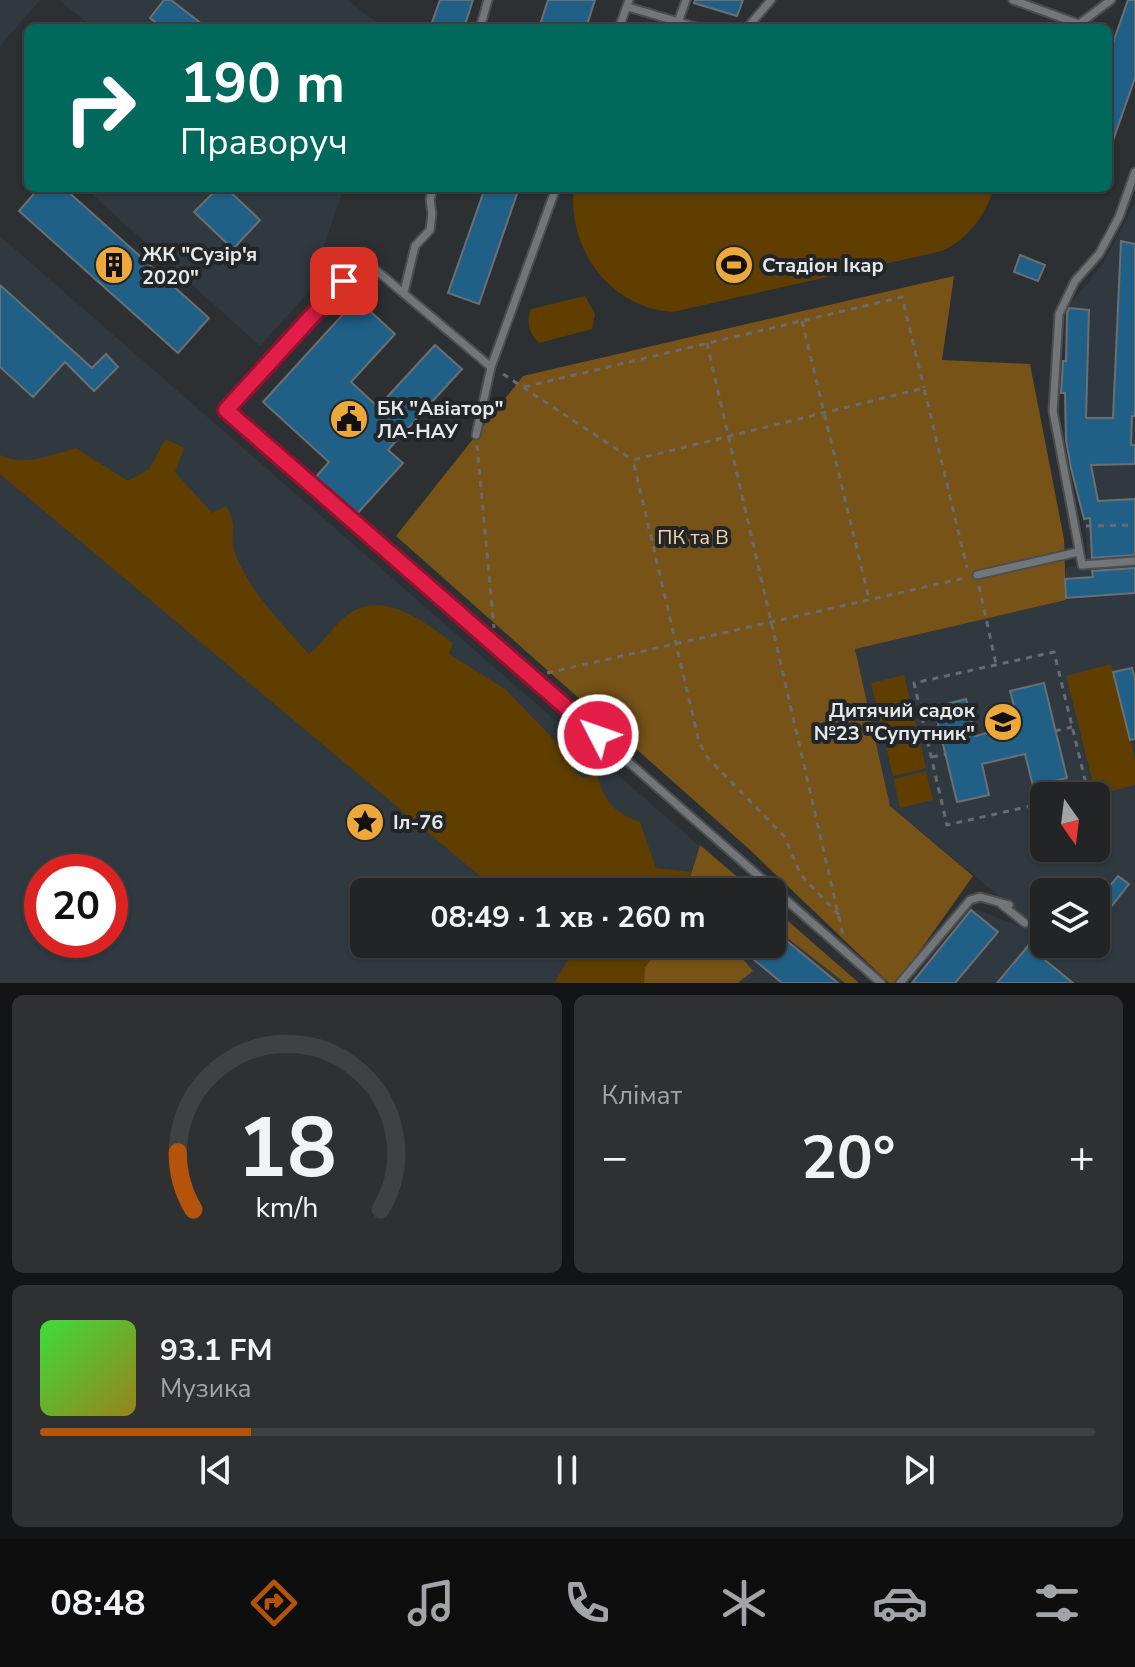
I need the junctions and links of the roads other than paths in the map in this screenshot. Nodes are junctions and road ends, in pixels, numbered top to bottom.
1 (488, 0) edge
2 (686, 0) edge
3 (771, 0) edge
4 (1013, 0) edge
5 (1111, 0) edge
6 (629, 4) edge
7 (678, 22) junction
8 (481, 24) edge
9 (621, 24) edge
10 (685, 24) edge
11 (750, 24) edge
12 (1135, 172) edge
13 (432, 192) edge
14 (555, 192) edge
15 (404, 292) junction
16 (491, 367) junction
17 (476, 435) road end
18 (1078, 552) junction
19 (1135, 561) edge
20 (977, 575) road end
21 (1000, 903) junction
22 (1009, 905) dead end
23 (1025, 923) dead end
24 (881, 983) edge
25 (900, 983) edge

1 - 8 lane
2 - 7 lane
3 - 11 lane
4 - 5 lane
6 - 7 lane
6 - 9 lane
7 - 10 lane
12 - 18 lane
13 - 15 lane
14 - 16 lane
15 - 16 lane
15 - 24 lane
16 - 17 lane
18 - 19 lane
18 - 20 lane
21 - 22 lane
21 - 23 lane
21 - 25 lane

